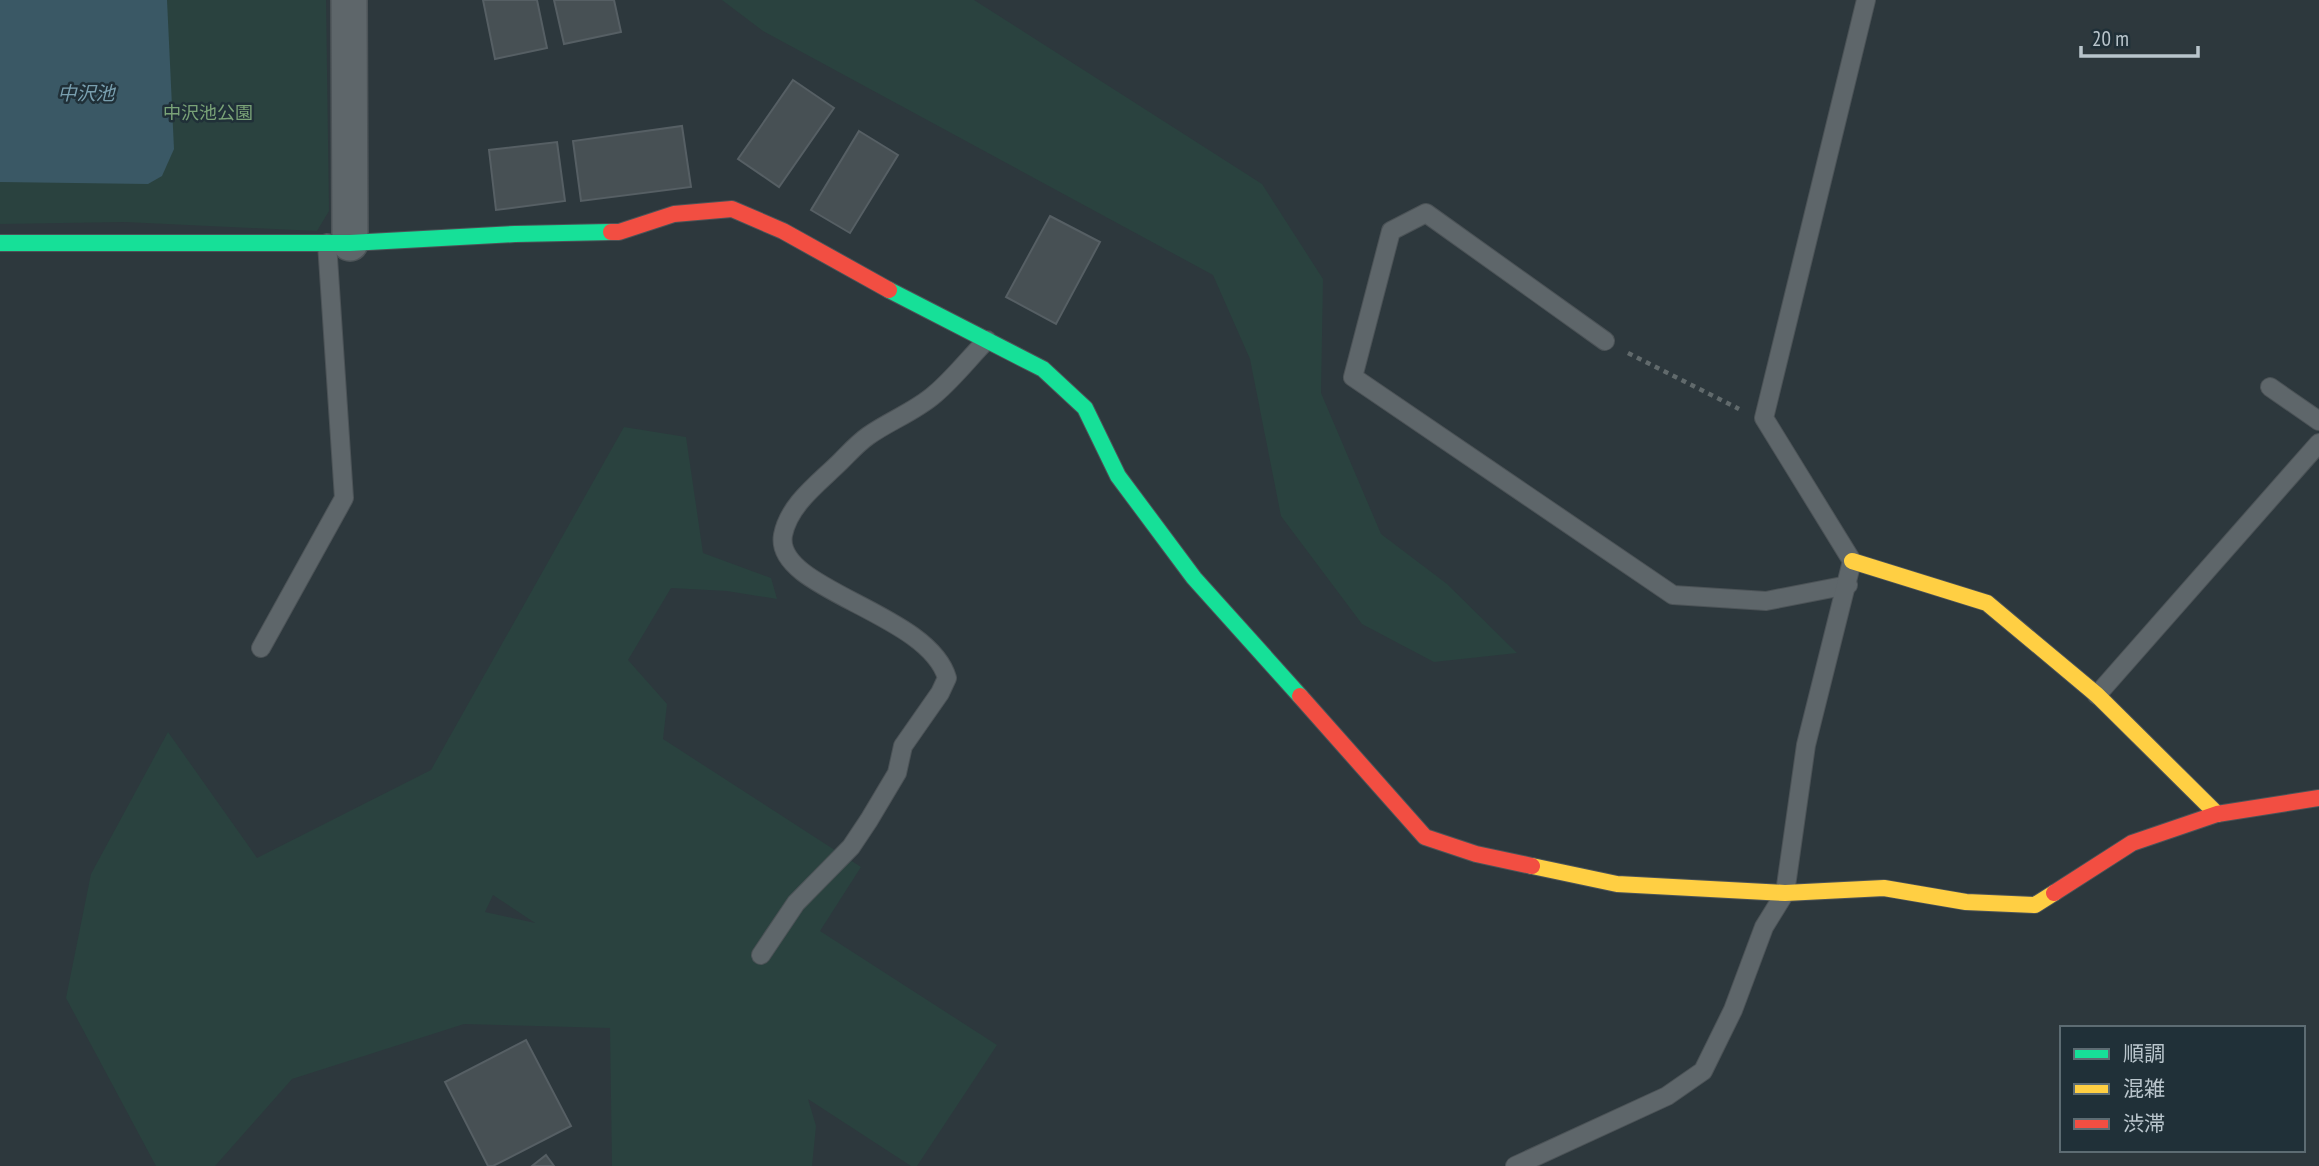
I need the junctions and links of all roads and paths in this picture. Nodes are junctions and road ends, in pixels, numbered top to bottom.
1 (349, 0) edge
2 (1866, 0) edge
3 (0, 243) edge
4 (339, 243) junction
5 (987, 340) junction
6 (1605, 341) joint
7 (2270, 387) dead end
8 (1764, 418) junction
9 (2319, 421) edge
10 (2319, 443) edge
11 (1852, 561) junction
12 (1848, 585) junction
13 (261, 648) dead end
14 (2097, 695) junction
15 (2319, 798) edge
16 (2217, 814) junction
17 (1785, 893) junction
18 (761, 955) dead end
19 (1515, 1166) edge

1 - 4 street
2 - 8 lane
3 - 4 street
4 - 5 street
4 - 13 lane
5 - 17 street
5 - 18 lane
6 - 8 path
6 - 12 lane
7 - 9 lane
8 - 11 lane
10 - 14 lane
11 - 12 lane
11 - 14 street
12 - 17 lane
14 - 16 street
15 - 16 street
16 - 17 street
17 - 19 lane

